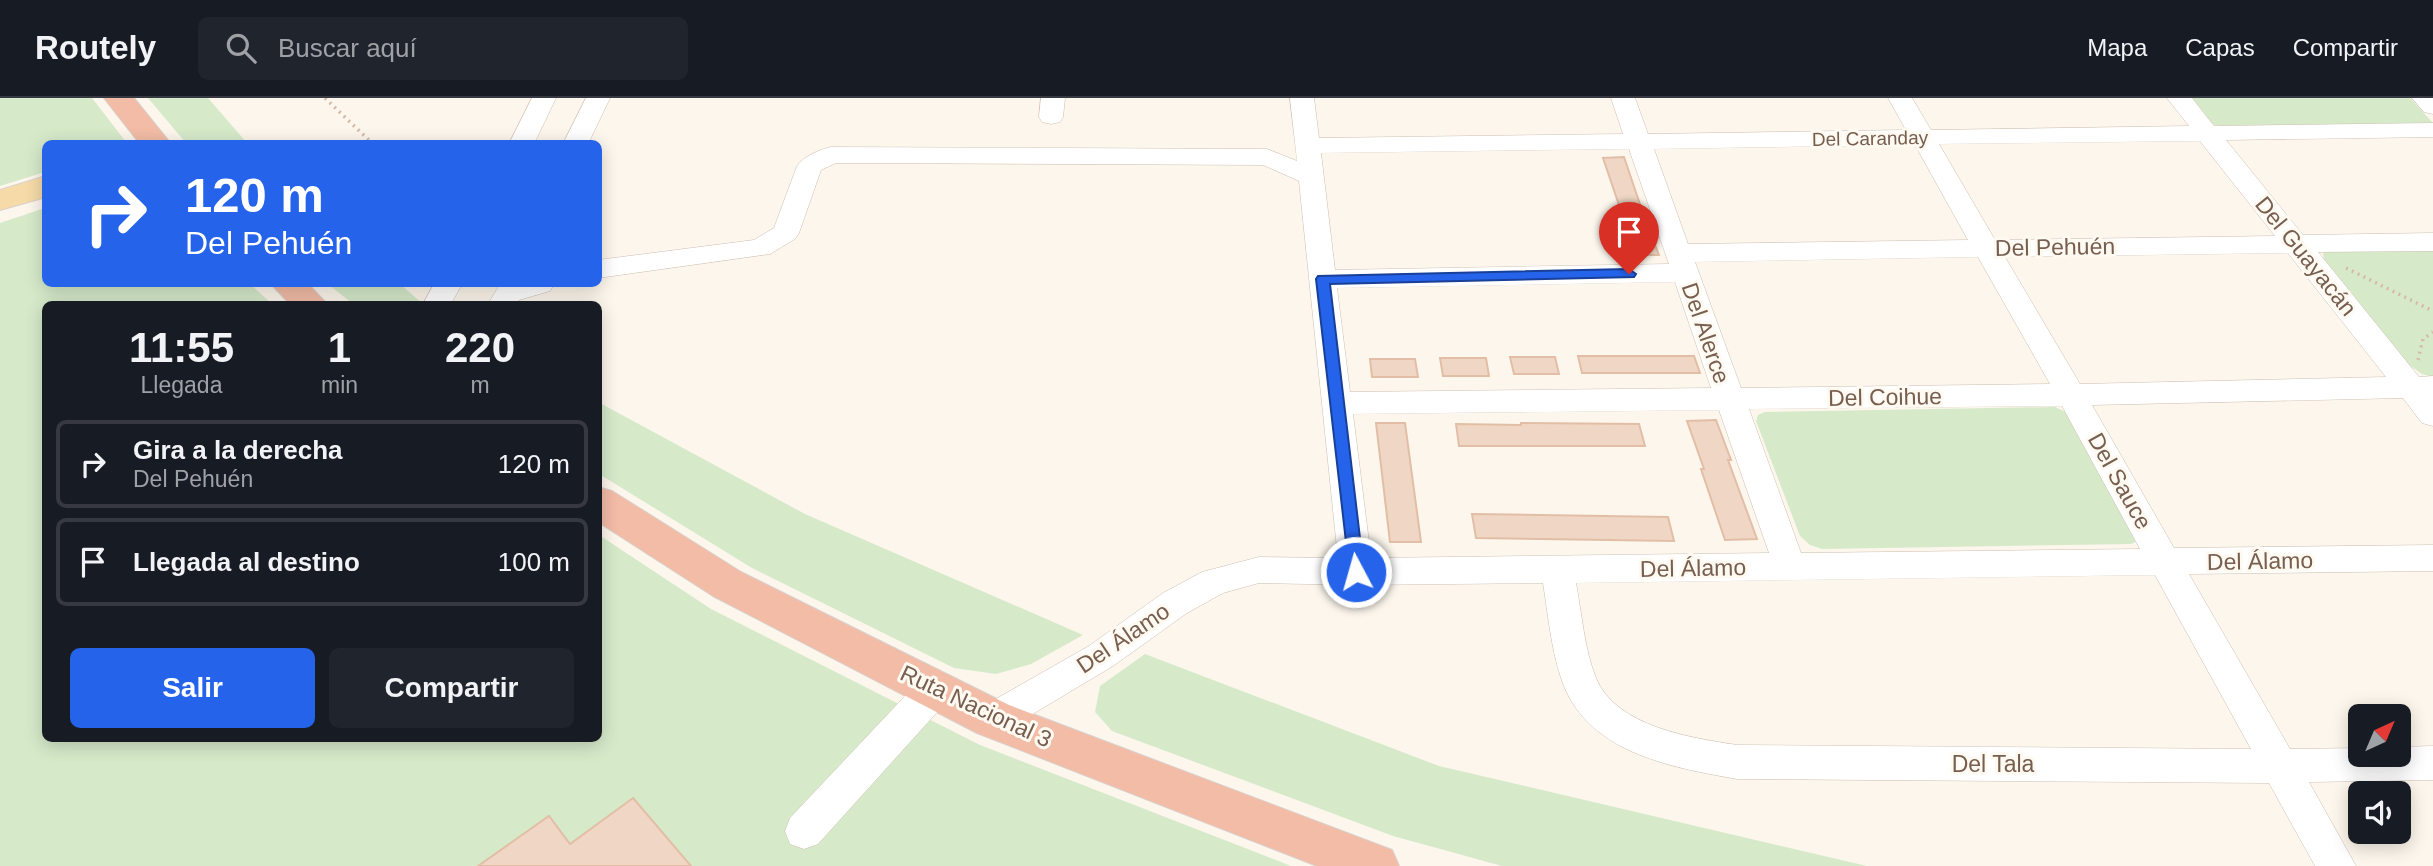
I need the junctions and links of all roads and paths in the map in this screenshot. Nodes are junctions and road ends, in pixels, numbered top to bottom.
1 (119, 98) edge
2 (325, 98) edge
3 (544, 98) edge
4 (598, 98) edge
5 (1302, 98) edge
6 (1623, 98) edge
7 (1900, 98) edge
8 (2179, 98) edge
9 (2424, 98) edge
10 (2433, 107) edge
11 (2433, 131) edge
12 (2207, 134) junction
13 (1922, 137) junction
14 (153, 140) edge
15 (369, 140) edge
16 (523, 140) edge
17 (577, 140) edge
18 (1639, 141) junction
19 (1308, 146) junction
20 (1311, 177) junction
21 (42, 187) edge
22 (0, 200) edge
23 (2433, 242) edge
24 (2296, 244) junction
25 (1986, 248) junction
26 (1681, 263) junction
27 (602, 268) edge
28 (2346, 268) dead end
29 (1323, 279) junction
30 (291, 287) edge
31 (530, 287) edge
32 (508, 294) edge
33 (307, 301) edge
34 (2433, 311) edge
35 (2422, 387) edge
36 (2071, 395) junction
37 (1730, 399) junction
38 (1337, 402) junction
39 (2433, 415) edge
40 (602, 505) edge
41 (2433, 558) edge
42 (2165, 563) junction
43 (1790, 567) junction
44 (1557, 570) junction
45 (1356, 572) junction
46 (935, 689) junction
47 (993, 719) junction
48 (2433, 763) edge
49 (2279, 766) junction
50 (804, 831) dead end
51 (1375, 866) edge
52 (2336, 866) edge

1 - 14 highway
2 - 15 path
3 - 16 street
4 - 17 street
5 - 19 street
6 - 18 street, Del Alerce
7 - 13 street, Del Sauce
8 - 12 street, Del Guayacán
9 - 10 street
11 - 12 street, Del Caranday
12 - 13 street, Del Caranday
12 - 24 street, Del Guayacán
13 - 18 street, Del Caranday
13 - 25 street, Del Sauce
18 - 19 street, Del Caranday
18 - 26 street, Del Alerce
19 - 20 street
20 - 27 street
20 - 29 street
21 - 22 main road
23 - 24 street, Del Pehuén
24 - 25 street, Del Pehuén
24 - 35 street, Del Guayacán
25 - 26 street, Del Pehuén
25 - 36 street, Del Sauce
26 - 29 street, Del Pehuén
26 - 37 street, Del Alerce
28 - 34 path
29 - 38 street
30 - 33 highway
31 - 32 street
35 - 36 street, Del Coihue
35 - 39 street, Del Guayacán
36 - 37 street, Del Coihue
36 - 42 street, Del Sauce
37 - 38 street, Del Coihue
37 - 43 street, Del Alerce
38 - 45 street
40 - 46 highway, Ruta Nacional 3
41 - 42 street, Del Álamo
42 - 43 street, Del Álamo
42 - 49 street, Del Sauce
43 - 44 street, Del Álamo
44 - 45 street, Del Álamo
44 - 49 street, Del Tala
45 - 47 street, Del Álamo
46 - 47 highway, Ruta Nacional 3
46 - 50 street
47 - 51 highway, Ruta Nacional 3
48 - 49 street, Del Tala
49 - 52 street, Del Sauce

